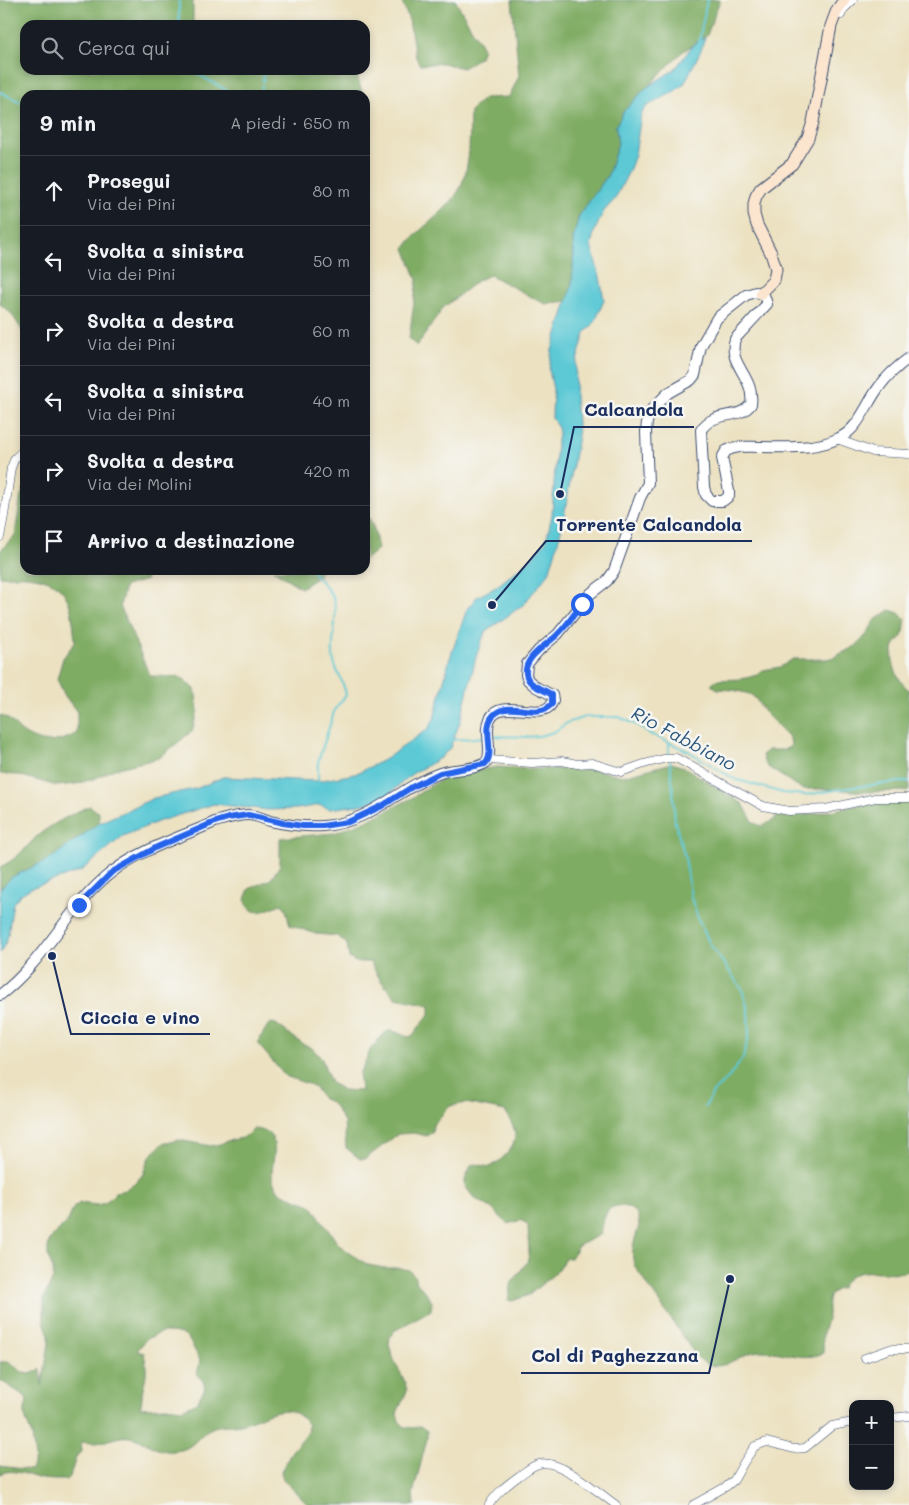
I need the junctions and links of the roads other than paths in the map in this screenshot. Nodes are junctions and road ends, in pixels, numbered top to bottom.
1 (844, 0) edge
2 (853, 0) edge
3 (827, 44) junction
4 (761, 292) junction
5 (909, 358) edge
6 (837, 439) junction
7 (20, 454) edge
8 (909, 454) edge
9 (0, 537) edge
10 (489, 758) junction
11 (909, 798) edge
12 (0, 995) edge
13 (909, 1349) edge
14 (866, 1358) dead end
15 (909, 1416) edge
16 (894, 1418) edge
17 (849, 1423) edge
18 (488, 1505) edge
19 (616, 1505) edge
20 (693, 1505) edge

1 - 3 main road
2 - 3 street
3 - 4 main road
4 - 6 street
4 - 10 street
5 - 6 street
6 - 8 street
7 - 9 street
10 - 11 street
10 - 12 street
13 - 14 street
15 - 16 street
17 - 20 street
18 - 19 street

